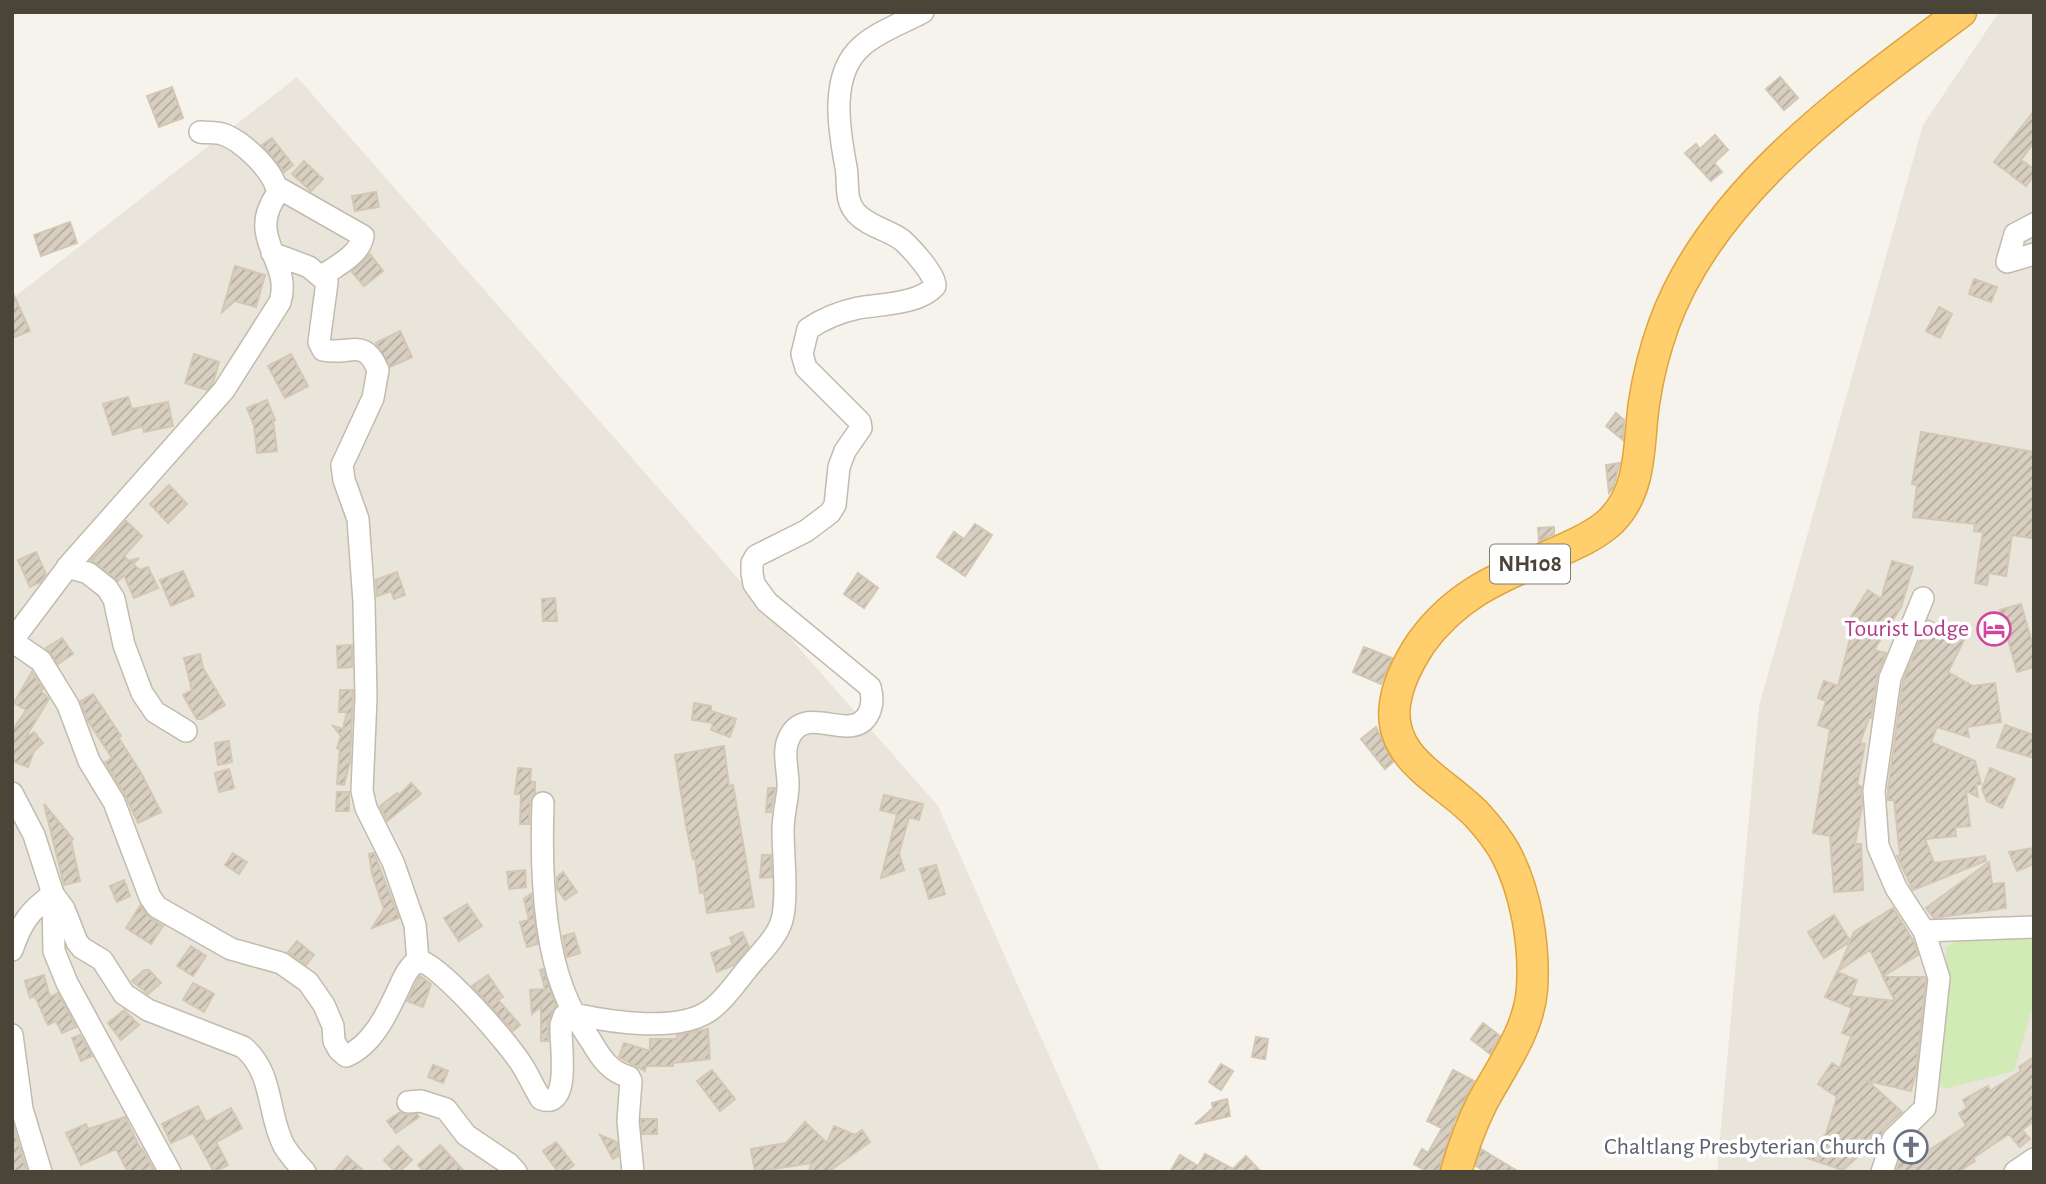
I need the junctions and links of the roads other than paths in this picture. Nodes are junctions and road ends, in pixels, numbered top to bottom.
1 (923, 12) edge
2 (1961, 12) edge
3 (200, 132) dead end
4 (277, 187) junction
5 (2034, 224) edge
6 (272, 253) junction
7 (2034, 254) edge
8 (322, 276) junction
9 (67, 567) junction
10 (1923, 597) dead end
11 (12, 641) edge
12 (186, 731) dead end
13 (12, 793) edge
14 (542, 803) dead end
15 (53, 894) junction
16 (2034, 927) edge
17 (1924, 931) junction
18 (12, 950) edge
19 (418, 960) junction
20 (574, 1014) junction
21 (12, 1034) edge
22 (408, 1102) dead end
23 (2034, 1159) edge
24 (41, 1172) edge
25 (170, 1172) edge
26 (305, 1172) edge
27 (516, 1172) edge
28 (633, 1172) edge
29 (1456, 1172) edge
30 (1882, 1172) edge
31 (2014, 1172) edge

1 - 20 street
2 - 29 highway, NH108
3 - 4 street
4 - 6 street
4 - 8 street
5 - 7 street
6 - 8 street
6 - 9 street
8 - 19 street
9 - 11 street
9 - 12 street
10 - 17 street
11 - 19 street
13 - 15 street
14 - 20 street
15 - 18 street
15 - 25 street
15 - 26 street
16 - 17 street
17 - 30 street
19 - 20 street
20 - 28 street
21 - 24 street
22 - 27 street
23 - 31 street

